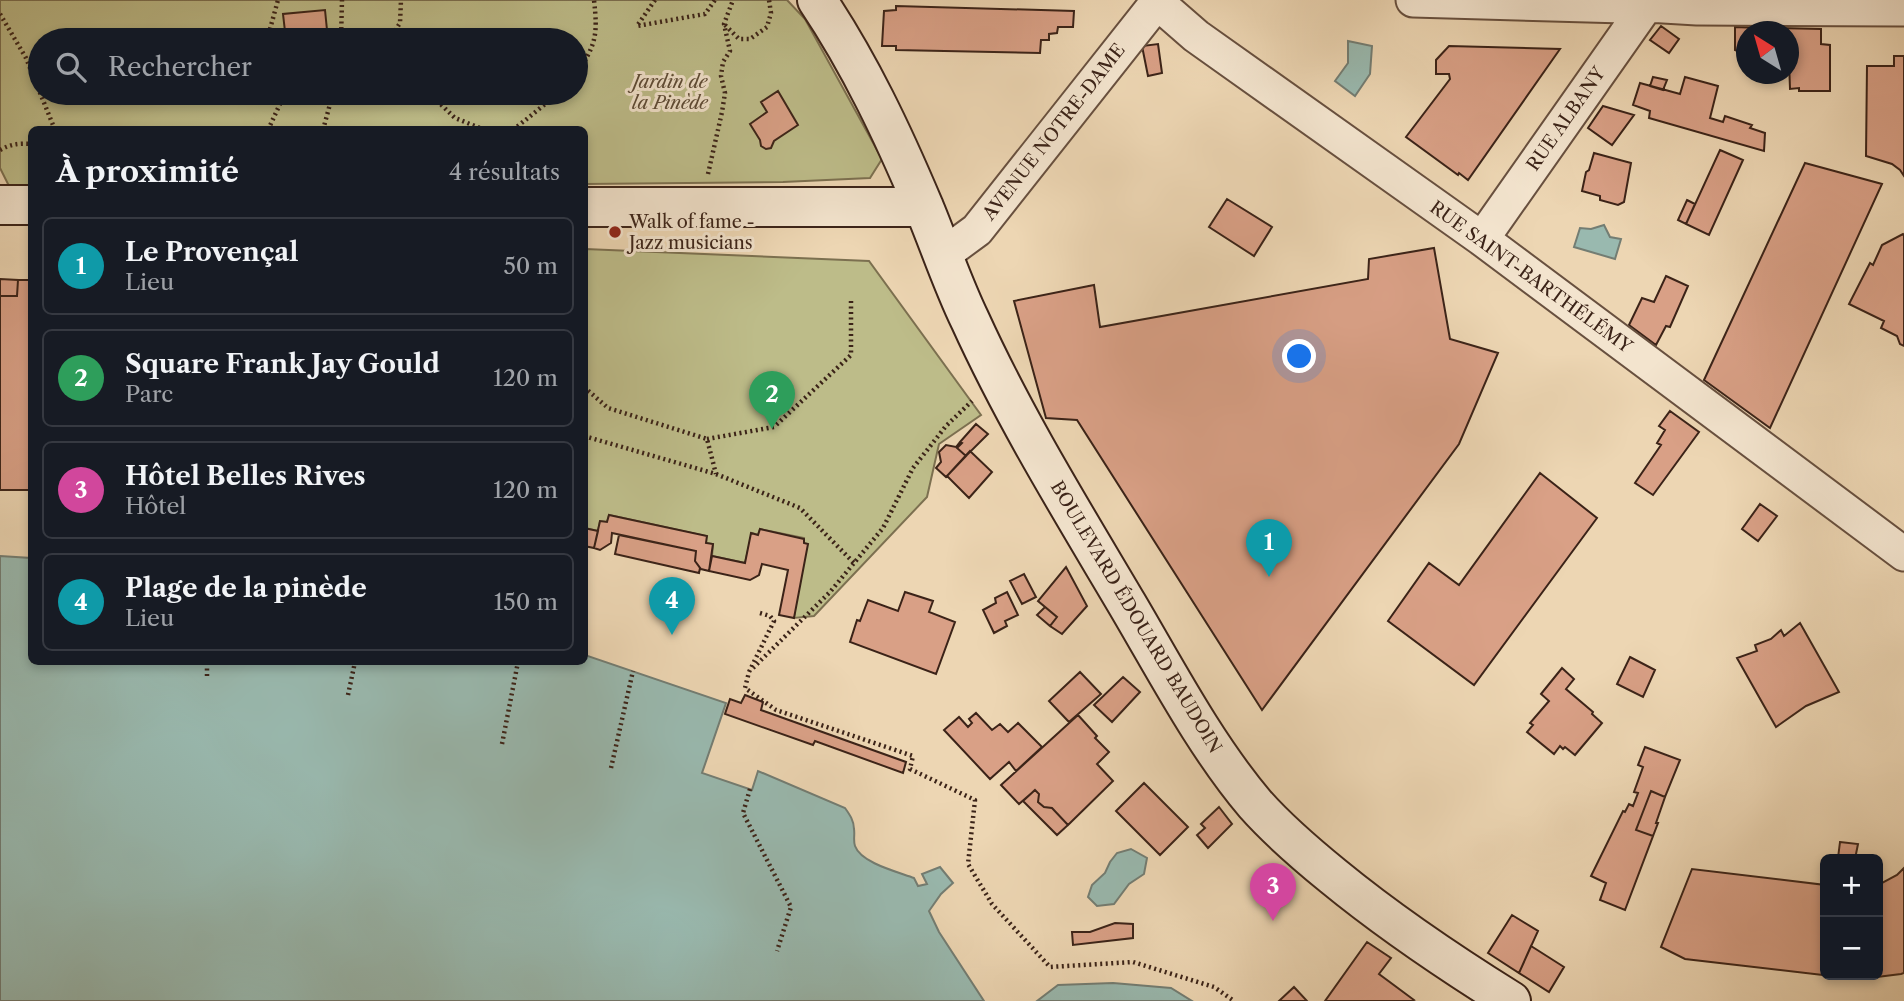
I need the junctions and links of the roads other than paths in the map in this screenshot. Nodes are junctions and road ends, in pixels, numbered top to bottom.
1 (817, 0) edge
2 (1413, 0) edge
3 (1157, 1) edge
4 (1649, 2) edge
5 (1904, 9) edge
6 (0, 205) edge
7 (28, 205) edge
8 (588, 206) edge
9 (924, 207) junction
10 (1482, 239) junction
11 (943, 255) junction
12 (1904, 554) edge
13 (1511, 1001) edge

1 - 9 street, BOULEVARD ÉDOUARD BAUDOIN
2 - 4 street
3 - 10 street, RUE SAINT-BARTHÉLÉMY
3 - 11 street, AVENUE NOTRE-DAME
4 - 5 street
4 - 10 street, RUE ALBANY
6 - 7 street
8 - 9 street
9 - 11 street, BOULEVARD ÉDOUARD BAUDOIN
10 - 12 street, RUE SAINT-BARTHÉLÉMY
11 - 13 street, BOULEVARD ÉDOUARD BAUDOIN

